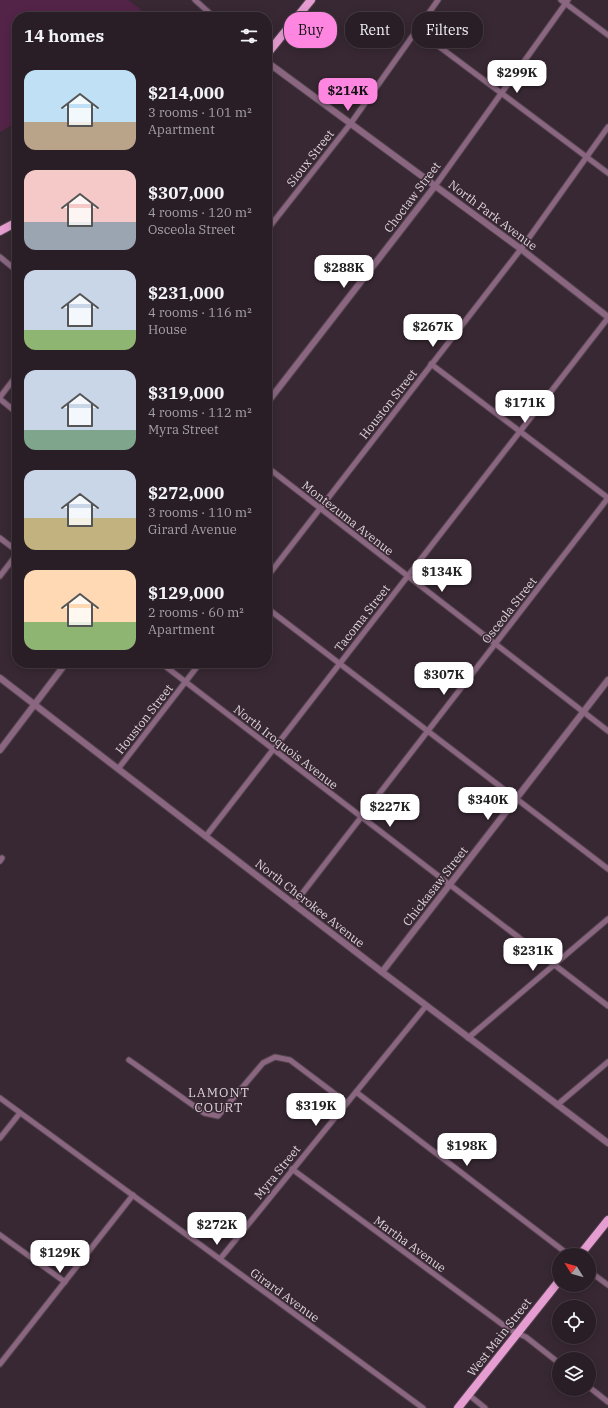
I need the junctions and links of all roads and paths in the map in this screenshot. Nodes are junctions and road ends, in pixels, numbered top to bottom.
1 (195, 0) edge
2 (311, 0) edge
3 (438, 0) edge
4 (565, 1) edge
5 (208, 12) edge
6 (430, 12) edge
7 (608, 35) edge
8 (412, 37) edge
9 (272, 48) edge
10 (441, 48) edge
11 (272, 66) edge
12 (501, 93) junction
13 (351, 123) junction
14 (608, 127) edge
15 (587, 156) junction
16 (608, 173) edge
17 (436, 186) junction
18 (272, 224) edge
19 (12, 225) edge
20 (0, 231) edge
21 (521, 249) junction
22 (0, 257) edge
23 (12, 267) edge
24 (608, 317) edge
25 (431, 364) junction
26 (12, 382) edge
27 (272, 397) edge
28 (0, 398) edge
29 (12, 408) edge
30 (520, 431) junction
31 (272, 472) edge
32 (608, 498) edge
33 (320, 509) junction
34 (0, 538) edge
35 (12, 547) edge
36 (12, 560) edge
37 (272, 571) edge
38 (0, 576) edge
39 (407, 577) junction
40 (272, 612) edge
41 (496, 644) junction
42 (340, 664) junction
43 (62, 668) edge
44 (168, 668) edge
45 (196, 668) edge
46 (0, 678) edge
47 (608, 680) edge
48 (186, 682) junction
49 (35, 705) junction
50 (583, 712) junction
51 (428, 731) junction
52 (608, 731) edge
53 (0, 750) edge
54 (274, 750) junction
55 (118, 769) junction
56 (516, 799) junction
57 (362, 818) junction
58 (206, 836) junction
59 (608, 869) edge
60 (450, 884) junction
61 (294, 904) junction
62 (608, 919) edge
63 (554, 965) junction
64 (382, 972) junction
65 (426, 1006) junction
66 (608, 1006) edge
67 (468, 1038) junction
68 (129, 1060) dead end
69 (608, 1062) edge
70 (356, 1092) junction
71 (0, 1098) edge
72 (347, 1103) junction
73 (557, 1105) junction
74 (20, 1113) junction
75 (0, 1138) edge
76 (608, 1143) edge
77 (292, 1169) junction
78 (133, 1195) junction
79 (608, 1220) edge
80 (0, 1234) edge
81 (560, 1248) edge
82 (586, 1248) edge
83 (220, 1259) junction
84 (596, 1277) edge
85 (65, 1282) junction
86 (608, 1286) edge
87 (552, 1290) edge
88 (518, 1333) junction
89 (552, 1357) edge
90 (0, 1364) edge
91 (596, 1393) edge
92 (469, 1395) junction
93 (608, 1402) edge
94 (423, 1408) edge
95 (458, 1408) edge
96 (485, 1408) edge

1 - 5 street
2 - 9 main road
3 - 6 street, Sioux Street
4 - 7 street
4 - 12 street, Choctaw Street
8 - 13 street, Sioux Street
10 - 12 street
11 - 13 street, North Park Avenue
12 - 15 street
12 - 17 street, Choctaw Street
13 - 17 street, North Park Avenue
13 - 18 street, Sioux Street
14 - 15 street, Houston Street
15 - 16 street
15 - 21 street, Houston Street
17 - 21 street, North Park Avenue
17 - 27 street, Choctaw Street
19 - 20 main road
21 - 24 street, North Park Avenue
21 - 25 street, Houston Street
22 - 23 street
24 - 30 street, Tacoma Street
25 - 30 street
25 - 33 street, Houston Street
26 - 28 street
28 - 29 street
30 - 32 street
30 - 39 street, Tacoma Street
31 - 33 street, Montezuma Avenue
32 - 41 street, Osceola Street
33 - 37 street, Houston Street
33 - 39 street, Montezuma Avenue
34 - 35 street
36 - 38 street
39 - 41 street, Montezuma Avenue
39 - 42 street, Tacoma Street
40 - 42 street
41 - 50 street, Montezuma Avenue
41 - 51 street, Osceola Street
42 - 51 street
42 - 54 street, Tacoma Street
43 - 49 street
44 - 48 street, North Iroquois Avenue
45 - 48 street, Houston Street
46 - 49 street, North Cherokee Avenue
47 - 50 street, Chickasaw Street
48 - 54 street, North Iroquois Avenue
48 - 55 street, Houston Street
49 - 53 street
49 - 55 street, North Cherokee Avenue
50 - 52 street, Montezuma Avenue
50 - 56 street, Chickasaw Street
51 - 56 street
51 - 57 street, Osceola Street
54 - 57 street, North Iroquois Avenue
54 - 58 street, Tacoma Street
55 - 58 street, North Cherokee Avenue
56 - 59 street
56 - 60 street, Chickasaw Street
57 - 60 street, North Iroquois Avenue
57 - 61 street, Osceola Street
58 - 61 street, North Cherokee Avenue
60 - 63 street, North Iroquois Avenue
60 - 64 street, Chickasaw Street
61 - 64 street, North Cherokee Avenue
62 - 63 street
63 - 66 street, North Iroquois Avenue
63 - 67 street
64 - 65 street, North Cherokee Avenue
65 - 67 street, North Cherokee Avenue
65 - 70 street, Myra Street
67 - 73 street, North Cherokee Avenue
68 - 72 street
69 - 73 street
70 - 72 street, Myra Street
70 - 81 street
71 - 74 street, Girard Avenue
72 - 77 street, Myra Street
73 - 76 street, North Cherokee Avenue
74 - 75 street
74 - 78 street, Girard Avenue
77 - 83 street, Myra Street
77 - 88 street, Martha Avenue
78 - 83 street, Girard Avenue
78 - 85 street
79 - 82 main road
80 - 85 street
83 - 94 street, Girard Avenue
84 - 86 street
85 - 90 street
87 - 88 main road, West Main Street
88 - 89 street, Martha Avenue
88 - 92 main road, West Main Street
91 - 93 street
92 - 95 main road, West Main Street
92 - 96 street

